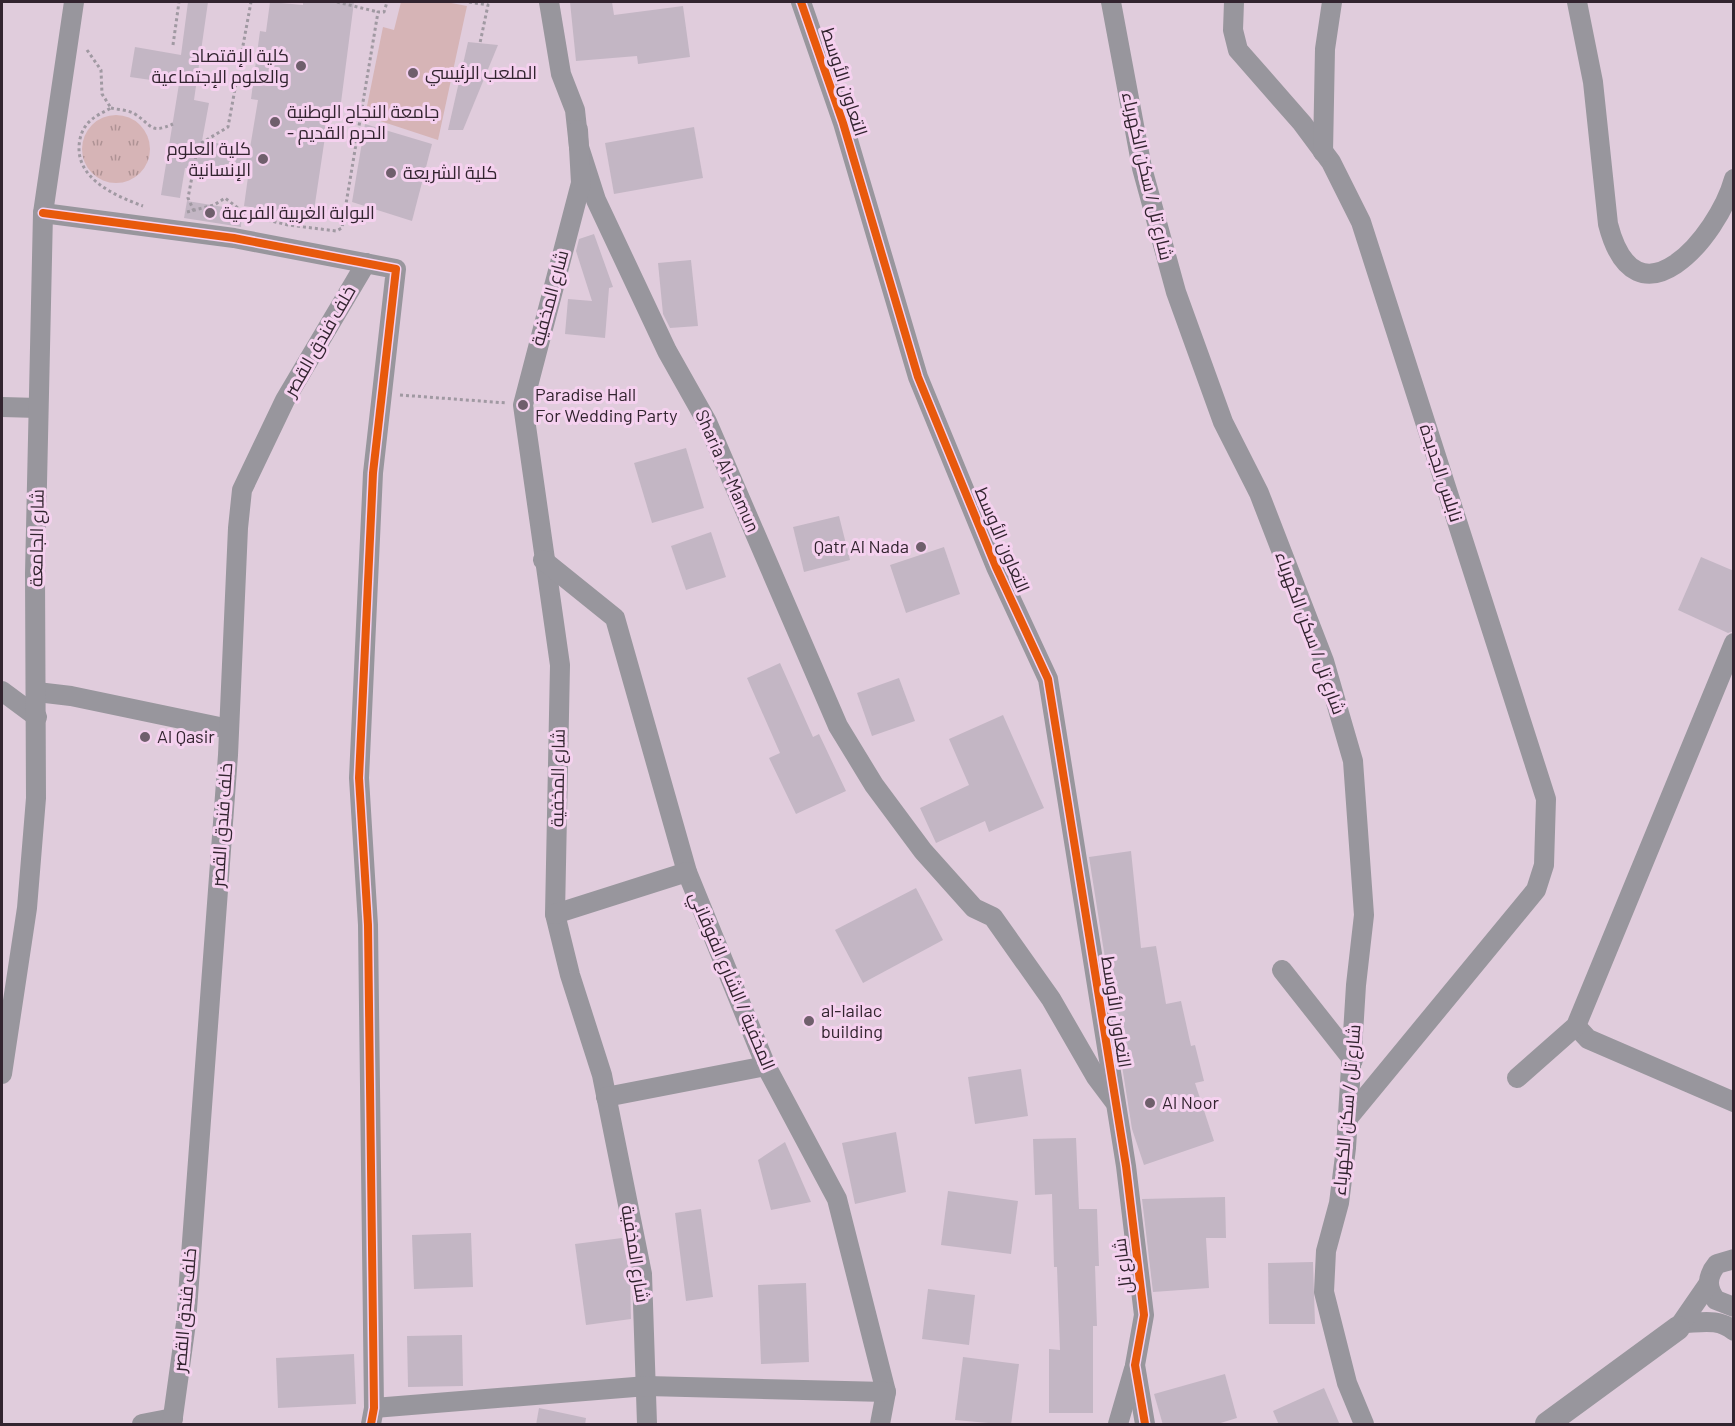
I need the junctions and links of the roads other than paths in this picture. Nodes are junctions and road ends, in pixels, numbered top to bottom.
1 (74, 2) edge
2 (549, 2) edge
3 (801, 2) edge
4 (1111, 2) edge
5 (1234, 2) edge
6 (1332, 2) edge
7 (1577, 2) edge
8 (578, 130) junction
9 (1323, 152) junction
10 (1734, 179) edge
11 (43, 213) junction
12 (366, 263) junction
13 (2, 406) edge
14 (38, 408) junction
15 (543, 560) junction
16 (1734, 643) edge
17 (2, 691) edge
18 (37, 692) junction
19 (37, 717) junction
20 (229, 729) junction
21 (687, 872) junction
22 (974, 908) joint
23 (555, 914) junction
24 (1282, 970) dead end
25 (1576, 1026) junction
26 (5, 1035) edge
27 (1353, 1060) junction
28 (766, 1066) junction
29 (2, 1074) edge
30 (1517, 1078) dead end
31 (606, 1097) junction
32 (1734, 1102) edge
33 (1116, 1104) junction
34 (1349, 1117) junction
35 (1731, 1257) edge
36 (1709, 1283) junction
37 (1729, 1310) edge
38 (1683, 1325) junction
39 (1734, 1331) edge
40 (1135, 1365) junction
41 (647, 1386) junction
42 (886, 1392) junction
43 (373, 1416) edge
44 (173, 1421) edge
45 (142, 1425) edge
46 (647, 1425) edge
47 (880, 1425) edge
48 (1118, 1425) edge
49 (1145, 1425) edge
50 (1364, 1425) edge
51 (1546, 1425) edge

1 - 11 street, شارع الجامعة
2 - 8 street, Sharia Al-Mamun
3 - 33 street, التعاون الأوسط
4 - 27 street, شارع تل / سكن الكهرباء
5 - 9 street, نابلس الجديدة
6 - 9 street
7 - 10 street
8 - 15 street, شارع المخفية
8 - 22 street, Sharia Al-Mamun
9 - 34 street, نابلس الجديدة
11 - 12 street
11 - 14 street, شارع الجامعة
12 - 20 street, خلف فندق القصر
12 - 43 street
13 - 14 street
14 - 18 street, شارع الجامعة
15 - 21 street, المخفية / الشارع الفوقاني
15 - 23 street, شارع المخفية
16 - 25 street
17 - 19 street
18 - 19 street, شارع الجامعة
18 - 20 street
19 - 26 street, شارع الجامعة
20 - 44 street, خلف فندق القصر
21 - 23 street
21 - 28 street, المخفية / الشارع الفوقاني
22 - 33 street, شارع تل
23 - 31 street, شارع المخفية
24 - 27 street
25 - 30 street
25 - 32 street
26 - 29 street, شارع الجامعة
27 - 34 street, شارع تل / سكن الكهرباء
28 - 31 street
28 - 42 street, المخفية / الشارع الفوقاني
31 - 41 street, شارع المخفية
33 - 40 street, شارع تل
34 - 50 street, شارع تل / سكن الكهرباء
35 - 36 street
36 - 37 street
36 - 38 street
37 - 38 street
38 - 39 street
38 - 51 street
40 - 48 street
40 - 49 street, شارع تل
41 - 42 street
41 - 43 street
41 - 46 street, شارع المخفية
42 - 47 street, المخفية / الشارع الفوقاني
44 - 45 street

